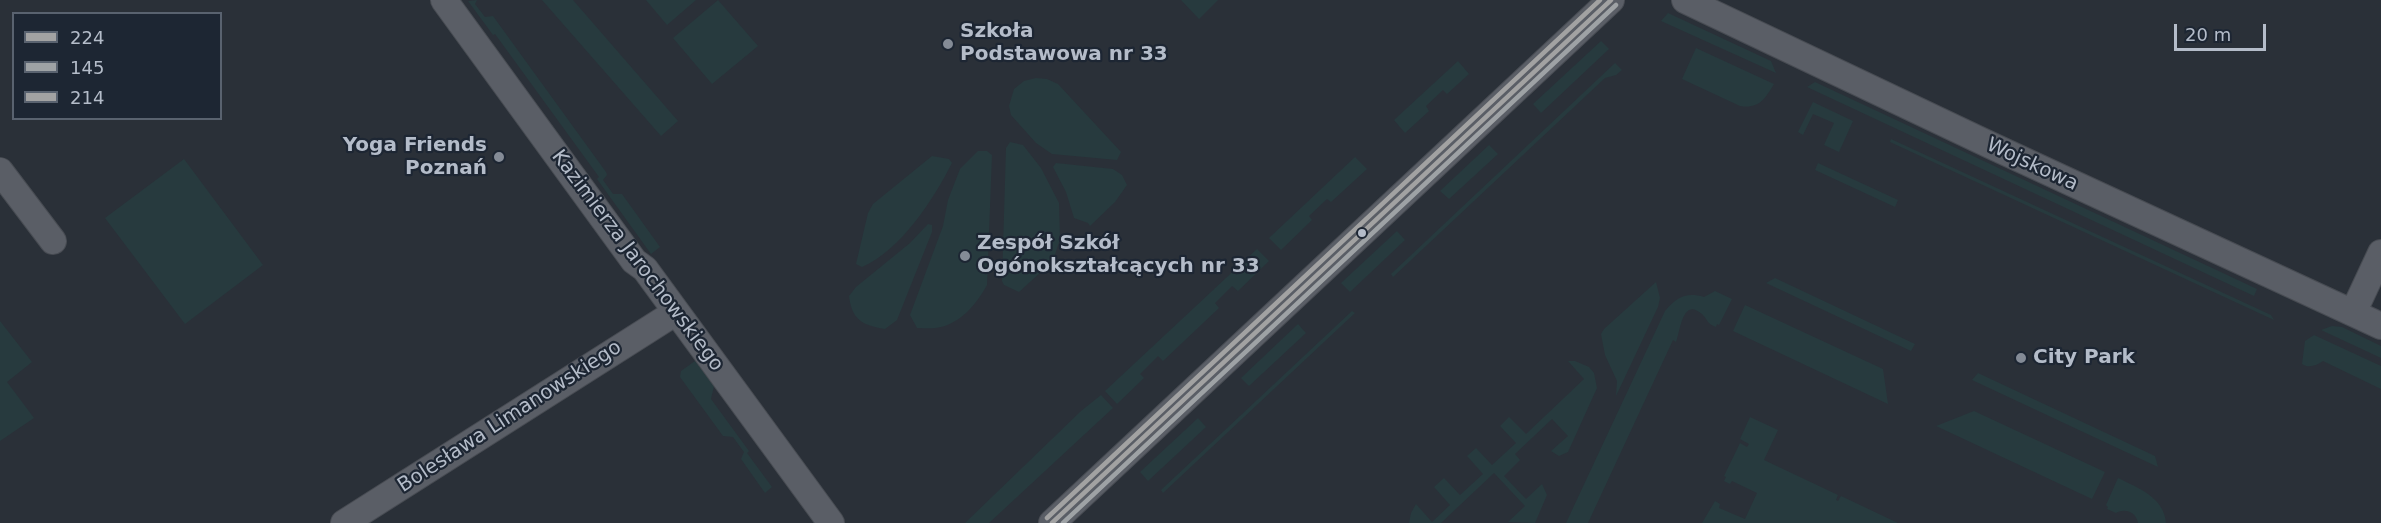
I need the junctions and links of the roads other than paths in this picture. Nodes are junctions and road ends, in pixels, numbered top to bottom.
1 (444, 0) edge
2 (1611, 0) edge
3 (1685, 0) edge
4 (0, 171) edge
5 (53, 241) dead end
6 (2381, 253) edge
7 (676, 312) junction
8 (2353, 313) junction
9 (2381, 326) edge
10 (344, 523) edge
11 (831, 523) edge
12 (1053, 523) edge

1 - 7 street, Kazimierza Jarochowskiego
2 - 12 street
3 - 8 street, Wojskowa
4 - 5 street
6 - 8 street
7 - 10 street, Bolesława Limanowskiego
7 - 11 street, Kazimierza Jarochowskiego
8 - 9 street, Wojskowa

